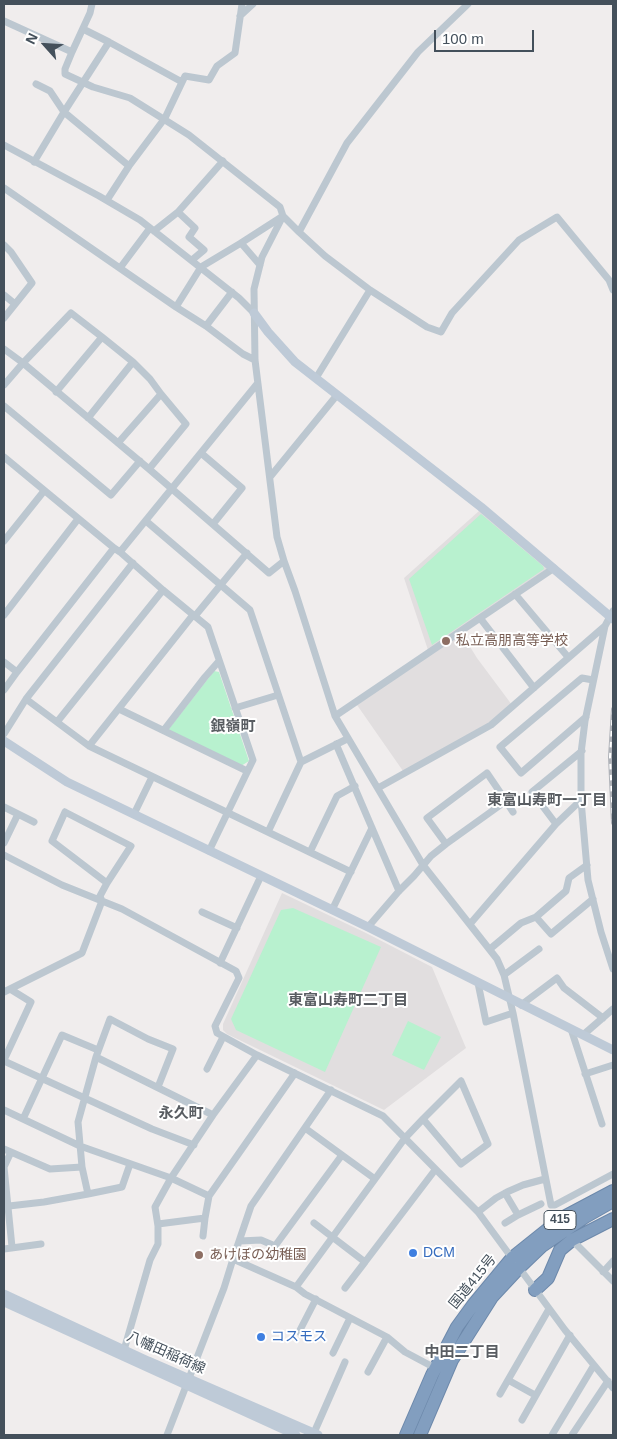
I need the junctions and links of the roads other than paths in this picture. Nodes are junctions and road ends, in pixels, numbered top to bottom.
1 (92, 4) edge
2 (242, 4) edge
3 (253, 4) edge
4 (468, 4) edge
5 (240, 16) junction
6 (4, 21) edge
7 (83, 29) junction
8 (109, 42) junction
9 (72, 52) junction
10 (83, 82) junction
11 (182, 82) junction
12 (36, 84) dead end
13 (64, 112) junction
14 (165, 118) junction
15 (4, 145) edge
16 (34, 162) junction
17 (223, 162) junction
18 (129, 166) junction
19 (4, 188) edge
20 (107, 200) junction
21 (178, 212) junction
22 (284, 216) junction
23 (152, 229) junction
24 (299, 232) junction
25 (241, 243) junction
26 (4, 245) edge
27 (192, 260) junction
28 (260, 266) junction
29 (120, 268) junction
30 (201, 268) junction
31 (370, 290) junction
32 (613, 290) edge
33 (232, 292) junction
34 (4, 295) edge
35 (15, 304) junction
36 (176, 307) junction
37 (254, 313) junction
38 (4, 318) edge
39 (206, 326) junction
40 (102, 337) junction
41 (4, 349) edge
42 (255, 360) junction
43 (133, 362) junction
44 (23, 363) junction
45 (316, 378) junction
46 (258, 384) junction
47 (4, 385) edge
48 (56, 392) junction
49 (161, 394) junction
50 (337, 395) junction
51 (4, 406) edge
52 (88, 418) junction
53 (118, 443) junction
54 (201, 453) junction
55 (5, 461) edge
56 (140, 462) junction
57 (149, 469) junction
58 (270, 477) junction
59 (172, 489) junction
60 (44, 490) junction
61 (78, 519) junction
62 (146, 521) junction
63 (213, 524) junction
64 (4, 541) edge
65 (117, 550) junction
66 (247, 553) junction
67 (284, 561) junction
68 (133, 564) junction
69 (554, 568) junction
70 (220, 584) junction
71 (162, 590) junction
72 (515, 594) junction
73 (4, 614) edge
74 (194, 616) junction
75 (612, 616) edge
76 (480, 618) junction
77 (605, 626) junction
78 (568, 657) junction
79 (4, 662) edge
80 (219, 662) junction
81 (17, 672) junction
82 (593, 680) junction
83 (534, 688) junction
84 (4, 690) edge
85 (278, 695) junction
86 (26, 699) junction
87 (235, 708) junction
88 (119, 709) junction
89 (335, 716) junction
90 (586, 717) junction
91 (57, 722) junction
92 (164, 730) junction
93 (4, 734) edge
94 (348, 739) junction
95 (4, 741) edge
96 (336, 744) junction
97 (89, 746) junction
98 (582, 751) junction
99 (301, 762) junction
100 (247, 772) junction
101 (152, 777) junction
102 (355, 786) junction
103 (378, 788) junction
104 (581, 800) junction
105 (506, 801) junction
106 (4, 807) edge
107 (513, 812) dead end
108 (228, 813) junction
109 (18, 814) junction
110 (134, 814) junction
111 (34, 822) dead end
112 (556, 824) junction
113 (372, 828) junction
114 (268, 832) junction
115 (4, 843) edge
116 (446, 844) junction
117 (209, 851) junction
118 (310, 852) junction
119 (4, 855) edge
120 (423, 865) junction
121 (587, 865) junction
122 (351, 872) junction
123 (261, 876) junction
124 (107, 883) junction
125 (399, 891) junction
126 (593, 899) junction
127 (102, 901) junction
128 (332, 910) junction
129 (202, 912) dead end
130 (536, 917) junction
131 (470, 924) junction
132 (368, 927) junction
133 (237, 928) junction
134 (490, 949) junction
135 (538, 949) dead end
136 (220, 963) junction
137 (613, 969) edge
138 (504, 975) junction
139 (478, 983) junction
140 (7, 991) edge
141 (509, 998) junction
142 (521, 1005) junction
143 (613, 1009) edge
144 (513, 1013) junction
145 (603, 1018) junction
146 (571, 1029) junction
147 (583, 1035) junction
148 (223, 1037) junction
149 (613, 1050) edge
150 (97, 1054) junction
151 (257, 1055) junction
152 (4, 1060) edge
153 (613, 1065) edge
154 (207, 1069) dead end
155 (295, 1073) junction
156 (586, 1074) junction
157 (42, 1078) junction
158 (158, 1087) junction
159 (332, 1090) junction
160 (85, 1098) junction
161 (4, 1111) edge
162 (213, 1115) junction
163 (23, 1119) junction
164 (423, 1119) junction
165 (602, 1124) dead end
166 (305, 1128) junction
167 (405, 1138) junction
168 (194, 1145) junction
169 (80, 1146) junction
170 (4, 1149) edge
171 (12, 1152) junction
172 (342, 1155) junction
173 (130, 1164) junction
174 (82, 1167) junction
175 (435, 1170) junction
176 (613, 1174) edge
177 (171, 1178) junction
178 (375, 1179) junction
179 (545, 1179) junction
180 (613, 1192) edge
181 (505, 1193) junction
182 (88, 1194) junction
183 (209, 1196) junction
184 (613, 1201) edge
185 (540, 1204) dead end
186 (9, 1206) junction
187 (478, 1212) junction
188 (518, 1215) junction
189 (205, 1218) junction
190 (613, 1219) edge
191 (314, 1223) dead end
192 (505, 1223) dead end
193 (158, 1224) junction
194 (203, 1236) dead end
195 (331, 1238) junction
196 (572, 1240) junction
197 (240, 1241) junction
198 (41, 1244) dead end
199 (12, 1247) junction
200 (4, 1248) edge
201 (233, 1259) junction
202 (613, 1261) edge
203 (365, 1262) junction
204 (515, 1263) junction
205 (603, 1272) junction
206 (613, 1280) edge
207 (296, 1287) junction
208 (345, 1288) dead end
209 (535, 1290) junction
210 (4, 1294) edge
211 (316, 1299) junction
212 (4, 1302) edge
213 (549, 1309) junction
214 (350, 1318) junction
215 (299, 1332) dead end
216 (570, 1335) junction
217 (387, 1337) junction
218 (124, 1350) junction
219 (333, 1353) dead end
220 (345, 1362) dead end
221 (594, 1365) junction
222 (435, 1368) junction
223 (368, 1372) dead end
224 (508, 1380) junction
225 (608, 1381) junction
226 (188, 1382) junction
227 (613, 1388) edge
228 (500, 1394) dead end
229 (535, 1395) junction
230 (522, 1420) dead end
231 (167, 1435) edge
232 (296, 1435) edge
233 (315, 1435) edge
234 (406, 1435) edge
235 (420, 1435) edge
236 (552, 1435) edge
237 (572, 1435) edge

1 - 7 street
2 - 5 street
3 - 5 street
4 - 24 street
5 - 11 street
6 - 9 street
7 - 8 street
7 - 9 street
8 - 10 street
8 - 11 street
9 - 10 street
10 - 13 street
10 - 14 street
11 - 14 street
12 - 13 street
13 - 16 street
13 - 18 street
14 - 17 street
14 - 18 street
15 - 16 street
16 - 20 street
17 - 21 street
17 - 22 street
18 - 20 street
19 - 29 street
20 - 23 street
21 - 23 street
21 - 27 street
22 - 24 street
22 - 25 street
22 - 28 street
23 - 27 street
23 - 29 street
24 - 31 street
25 - 28 street
25 - 30 street
26 - 35 street
27 - 30 street
28 - 37 street
29 - 36 street
30 - 33 street
30 - 36 street
31 - 32 street
31 - 45 street
33 - 37 street
33 - 39 street
34 - 35 street
35 - 38 street
36 - 39 street
37 - 42 street
37 - 45 street
39 - 42 street
40 - 43 street
40 - 44 street
40 - 48 street
41 - 44 street
42 - 46 street
43 - 49 street
43 - 52 street
44 - 47 street
44 - 48 street
45 - 50 street
46 - 54 street
46 - 58 street
48 - 52 street
49 - 53 street
49 - 57 street
50 - 58 street
50 - 69 street
51 - 56 street
52 - 53 street
53 - 56 street
54 - 59 street
54 - 63 street
55 - 60 street
56 - 57 street
57 - 59 street
58 - 67 street
59 - 62 street
59 - 63 street
60 - 61 street
60 - 64 street
61 - 65 street
61 - 73 street
62 - 65 street
62 - 70 street
63 - 66 street
65 - 68 street
65 - 81 street
66 - 67 street
66 - 70 street
67 - 89 street
68 - 71 street
68 - 86 street
69 - 72 street
69 - 75 street
70 - 74 street
70 - 85 street
71 - 74 street
71 - 91 street
72 - 76 street
72 - 78 street
74 - 80 street
74 - 88 street
75 - 77 street
76 - 83 street
76 - 89 street
77 - 78 street
77 - 82 street
78 - 83 street
79 - 81 street
80 - 87 street
80 - 92 street
81 - 84 street
82 - 90 street
82 - 90 street
83 - 103 street
85 - 87 street
85 - 99 street
86 - 91 street
86 - 93 street
87 - 100 street
88 - 92 street
88 - 97 street
89 - 94 street
90 - 98 street
91 - 97 street
92 - 100 street
94 - 96 street
94 - 103 street
95 - 110 street
96 - 99 street
96 - 102 street
97 - 101 street
98 - 104 street
98 - 112 street
99 - 114 street
100 - 108 street
101 - 108 street
101 - 110 street
102 - 113 street
102 - 118 street
103 - 120 street
104 - 112 street
104 - 121 street
105 - 107 street
105 - 116 street
105 - 116 street
106 - 109 street
108 - 114 street
108 - 117 street
109 - 111 street
109 - 115 street
110 - 117 street
112 - 131 street
113 - 122 street
113 - 125 street
114 - 118 street
116 - 120 street
117 - 123 street
118 - 122 street
119 - 127 street
120 - 125 street
120 - 131 street
121 - 126 street
121 - 130 street
122 - 128 street
123 - 128 street
123 - 133 street
124 - 124 street
124 - 127 street
125 - 132 street
126 - 130 street
126 - 137 street
127 - 136 street
127 - 140 street
128 - 132 street
129 - 133 street
130 - 134 street
131 - 134 street
132 - 139 street
133 - 136 street
134 - 138 street
135 - 138 street
136 - 148 street
138 - 141 street
139 - 141 street
139 - 144 street
140 - 152 street
141 - 142 street
141 - 144 street
142 - 145 street
142 - 146 street
143 - 145 street
144 - 179 street
145 - 147 street
146 - 147 street
146 - 156 street
147 - 149 street
148 - 151 street
148 - 154 street
150 - 157 street
150 - 158 street
150 - 158 street
150 - 160 street
151 - 155 street
151 - 162 street
152 - 157 street
153 - 156 street
155 - 159 street
155 - 183 street
156 - 165 street
157 - 160 street
157 - 163 street
158 - 162 street
159 - 166 street
159 - 167 street
160 - 168 street
160 - 169 street
161 - 163 street
162 - 168 street
163 - 169 street
164 - 164 street
164 - 167 street
166 - 172 street
166 - 197 street
167 - 175 street
167 - 178 street
168 - 177 street
169 - 173 street
169 - 174 street
170 - 171 street
171 - 174 street
171 - 186 street
172 - 178 street
172 - 197 street
173 - 177 street
173 - 182 street
174 - 182 street
175 - 187 street
175 - 203 street
176 - 179 street
177 - 183 street
177 - 193 street
178 - 195 street
179 - 181 street
180 - 204 highway, 国道415号 / 415
181 - 187 street
181 - 188 street
182 - 186 street
183 - 189 street
184 - 204 highway, 国道415号 / 415
185 - 188 street
186 - 199 street
187 - 204 street
188 - 192 street
189 - 193 street
189 - 194 street
190 - 196 highway, 415
191 - 195 street
193 - 218 street
195 - 203 street
195 - 207 street
196 - 205 street
196 - 209 highway, 415
197 - 201 street
198 - 199 street
199 - 200 street
201 - 207 street
201 - 226 street
202 - 205 street
203 - 208 street
204 - 209 street
204 - 222 highway, 国道415号 / 415
204 - 235 highway, 国道415号 / 415
205 - 206 street
207 - 211 street
209 - 213 street
210 - 218 street, 八幡田稲荷線
211 - 214 street
211 - 215 street
212 - 226 street, 八幡田稲荷線
213 - 216 street
213 - 224 street
214 - 217 street
214 - 219 street
216 - 221 street
216 - 229 street
217 - 222 street
217 - 223 street
218 - 226 street, 八幡田稲荷線
220 - 233 street
221 - 225 street
221 - 236 street
222 - 234 highway, 国道415号 / 415
224 - 228 street
224 - 229 street
225 - 227 street
225 - 237 street
226 - 231 street
226 - 232 street, 八幡田稲荷線
226 - 233 street, 八幡田稲荷線
229 - 230 street

